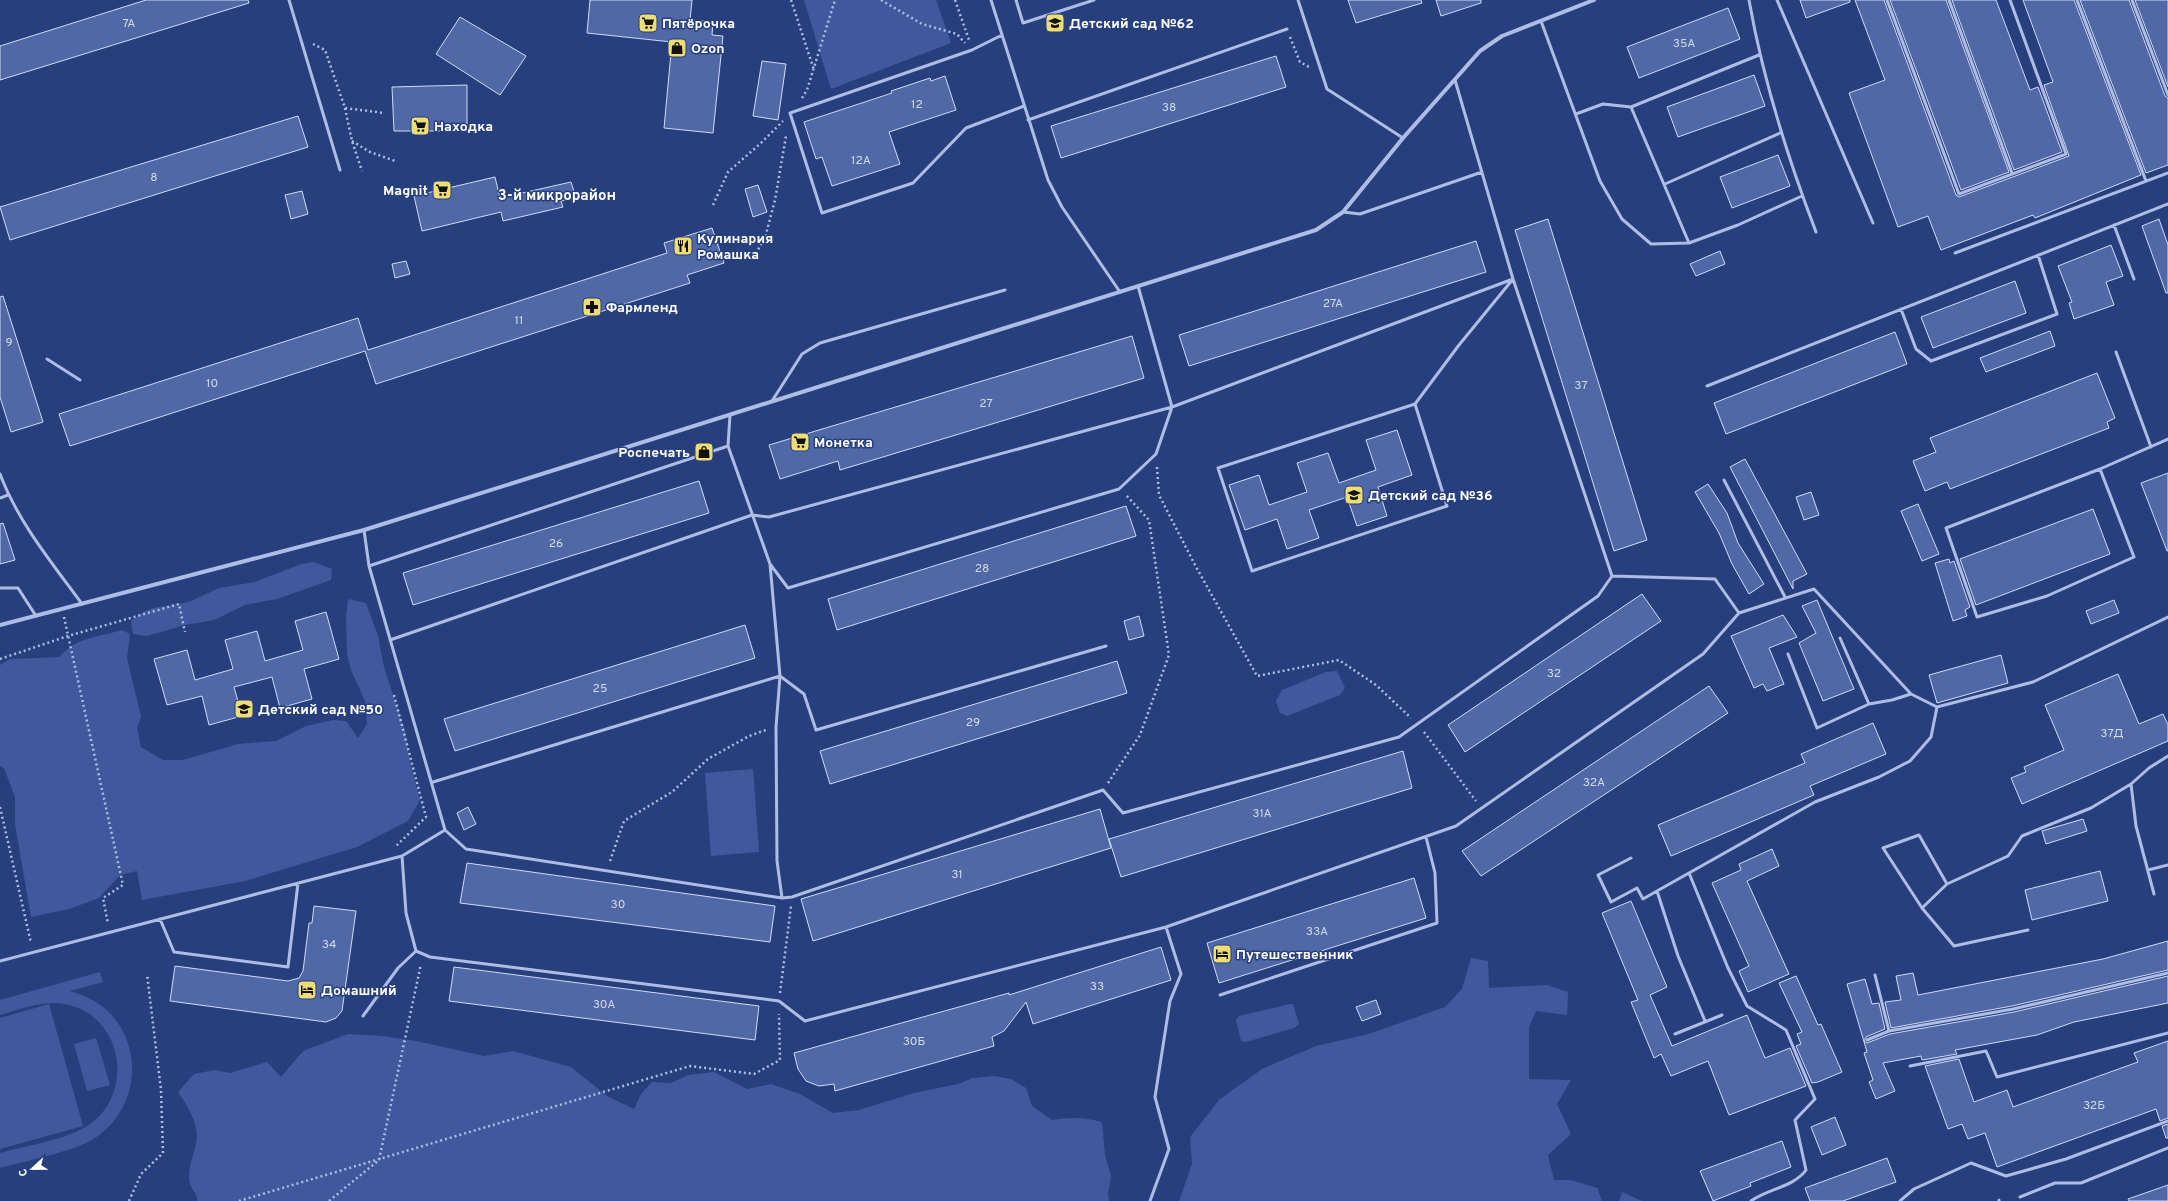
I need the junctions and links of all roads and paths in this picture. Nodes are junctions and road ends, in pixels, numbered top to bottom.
1 (290, 0) edge
2 (791, 0) edge
3 (881, 0) edge
4 (955, 0) edge
5 (991, 0) edge
6 (1016, 0) edge
7 (1094, 0) edge
8 (1298, 0) edge
9 (1594, 0) edge
10 (1749, 0) edge
11 (1778, 0) edge
12 (1887, 0) edge
13 (1949, 0) edge
14 (2010, 0) edge
15 (2077, 0) edge
16 (2132, 0) edge
17 (1540, 21) junction
18 (1287, 29) joint
19 (1002, 35) junction
20 (302, 44) junction
21 (972, 50) junction
22 (1759, 56) junction
23 (814, 70) dead end
24 (1323, 75) junction
25 (1455, 80) junction
26 (2168, 95) edge
27 (1024, 106) junction
28 (1631, 106) junction
29 (345, 108) junction
30 (384, 113) dead end
31 (790, 113) junction
32 (1576, 114) junction
33 (1028, 120) junction
34 (1780, 133) junction
35 (1404, 138) junction
36 (352, 141) junction
37 (395, 161) dead end
38 (340, 170) dead end
39 (362, 171) dead end
40 (1482, 172) junction
41 (2012, 173) junction
42 (2168, 173) edge
43 (2146, 181) junction
44 (1665, 184) junction
45 (1802, 196) junction
46 (2168, 204) edge
47 (713, 205) dead end
48 (1343, 212) junction
49 (1873, 224) dead end
50 (2114, 225) junction
51 (1816, 232) dead end
52 (1689, 243) junction
53 (1955, 252) dead end
54 (2038, 255) junction
55 (1513, 279) junction
56 (2134, 279) dead end
57 (1138, 286) junction
58 (1005, 290) dead end
59 (1120, 292) junction
60 (1901, 309) junction
61 (2116, 352) dead end
62 (47, 359) dead end
63 (80, 380) dead end
64 (1707, 386) dead end
65 (772, 401) junction
66 (1415, 404) junction
67 (1172, 407) junction
68 (730, 414) junction
69 (2168, 439) edge
70 (728, 446) junction
71 (2151, 447) junction
72 (1156, 454) junction
73 (2100, 469) junction
74 (0, 474) edge
75 (1724, 480) dead end
76 (1119, 489) junction
77 (8, 495) junction
78 (0, 498) edge
79 (752, 515) junction
80 (364, 530) junction
81 (770, 564) junction
82 (369, 566) junction
83 (1612, 576) junction
84 (0, 588) edge
85 (1784, 597) junction
86 (82, 604) junction
87 (62, 609) junction
88 (1739, 613) junction
89 (36, 616) junction
90 (2168, 617) edge
91 (0, 625) edge
92 (185, 632) dead end
93 (68, 636) junction
94 (1840, 638) dead end
95 (390, 640) junction
96 (1106, 646) dead end
97 (1788, 654) dead end
98 (0, 659) edge
99 (780, 676) junction
100 (392, 689) dead end
101 (1912, 694) junction
102 (1869, 704) junction
103 (1937, 707) junction
104 (1418, 724) junction
105 (776, 727) junction
106 (2168, 756) edge
107 (433, 782) junction
108 (2131, 784) junction
109 (1103, 790) junction
110 (0, 807) edge
111 (1481, 808) junction
112 (445, 830) junction
113 (1426, 837) junction
114 (402, 856) junction
115 (1631, 858) dead end
116 (379, 862) junction
117 (2168, 865) edge
118 (2148, 870) junction
119 (607, 871) junction
120 (1689, 872) junction
121 (298, 883) junction
122 (1947, 884) junction
123 (1657, 891) junction
124 (2154, 894) dead end
125 (792, 897) junction
126 (782, 898) junction
127 (1922, 908) junction
128 (160, 919) junction
129 (1166, 927) junction
130 (2028, 930) dead end
131 (110, 932) junction
132 (33, 952) junction
133 (416, 952) junction
134 (423, 954) junction
135 (0, 961) edge
136 (2168, 973) edge
137 (148, 974) dead end
138 (1875, 975) dead end
139 (781, 984) dead end
140 (1220, 995) dead end
141 (779, 1001) junction
142 (1722, 1015) dead end
143 (363, 1016) dead end
144 (1705, 1021) junction
145 (1890, 1031) junction
146 (2168, 1033) edge
147 (1675, 1034) dead end
148 (1867, 1040) dead end
149 (1910, 1066) dead end
150 (2168, 1121) edge
151 (2168, 1148) edge
152 (379, 1160) junction
153 (2020, 1197) dead end
154 (129, 1201) edge
155 (239, 1201) edge
156 (329, 1201) edge
157 (1150, 1201) edge
158 (1751, 1201) edge
159 (1900, 1201) edge

1 - 20 lane
2 - 23 path
3 - 21 path
4 - 21 path
5 - 19 lane
6 - 7 lane
8 - 24 lane
9 - 17 street
10 - 22 lane
11 - 49 lane
12 - 41 lane
13 - 41 lane
14 - 41 lane
15 - 43 lane
16 - 26 lane
17 - 25 street
17 - 32 lane
18 - 24 path
18 - 33 lane
19 - 21 lane
19 - 27 lane
20 - 29 path
20 - 38 lane
21 - 31 lane
22 - 28 lane
22 - 34 lane
24 - 35 lane
25 - 35 street
25 - 40 lane
27 - 31 lane
27 - 33 lane
28 - 32 lane
28 - 44 lane
29 - 30 path
29 - 36 path
31 - 47 path
32 - 52 lane
33 - 59 lane
34 - 44 lane
34 - 45 lane
35 - 48 street
36 - 37 path
36 - 39 path
40 - 48 lane
40 - 55 lane
42 - 43 lane
43 - 53 lane
44 - 52 lane
45 - 51 lane
45 - 52 lane
46 - 50 lane
48 - 57 street
50 - 54 lane
50 - 56 lane
54 - 60 lane
54 - 60 lane
55 - 66 lane
55 - 67 lane
55 - 83 lane
57 - 59 street
57 - 67 lane
58 - 65 lane
59 - 65 street
60 - 64 lane
61 - 71 lane
62 - 63 lane
65 - 68 street
66 - 66 lane
67 - 72 lane
67 - 79 lane
68 - 70 lane
68 - 80 street
69 - 71 lane
70 - 79 lane
70 - 82 lane
71 - 73 lane
72 - 76 lane
72 - 104 path
73 - 73 lane
74 - 77 lane
75 - 85 lane
76 - 81 lane
76 - 109 path
77 - 78 lane
77 - 86 lane
79 - 81 lane
79 - 95 lane
80 - 82 lane
80 - 86 street
81 - 99 lane
82 - 95 lane
83 - 88 lane
83 - 104 lane
84 - 89 lane
85 - 88 lane
85 - 101 lane
86 - 87 street
87 - 89 street
87 - 93 path
88 - 111 lane
89 - 91 street
90 - 103 lane
92 - 93 path
93 - 98 path
93 - 131 path
94 - 102 lane
95 - 107 lane
96 - 99 lane
97 - 102 lane
99 - 105 lane
99 - 107 lane
100 - 116 path
101 - 102 lane
101 - 103 lane
103 - 120 lane
104 - 109 lane
104 - 111 path
105 - 119 path
105 - 126 lane
106 - 108 lane
107 - 112 lane
108 - 118 lane
108 - 122 lane
109 - 125 lane
110 - 132 path
111 - 113 lane
112 - 114 lane
112 - 119 lane
113 - 129 lane
113 - 140 lane
114 - 116 lane
114 - 133 lane
115 - 123 lane
116 - 121 lane
117 - 118 lane
118 - 124 lane
119 - 126 lane
120 - 123 lane
120 - 158 lane
121 - 128 lane
121 - 128 lane
122 - 127 lane
122 - 127 lane
123 - 144 lane
125 - 126 lane
125 - 139 path
127 - 130 lane
128 - 131 lane
129 - 141 lane
129 - 157 lane
131 - 132 lane
132 - 135 lane
133 - 134 lane
133 - 143 lane
134 - 141 lane
134 - 152 path
136 - 145 lane
137 - 154 path
138 - 145 lane
141 - 152 path
142 - 144 lane
144 - 147 lane
145 - 148 lane
146 - 149 lane
150 - 159 lane
151 - 153 lane
152 - 155 path
152 - 156 path

